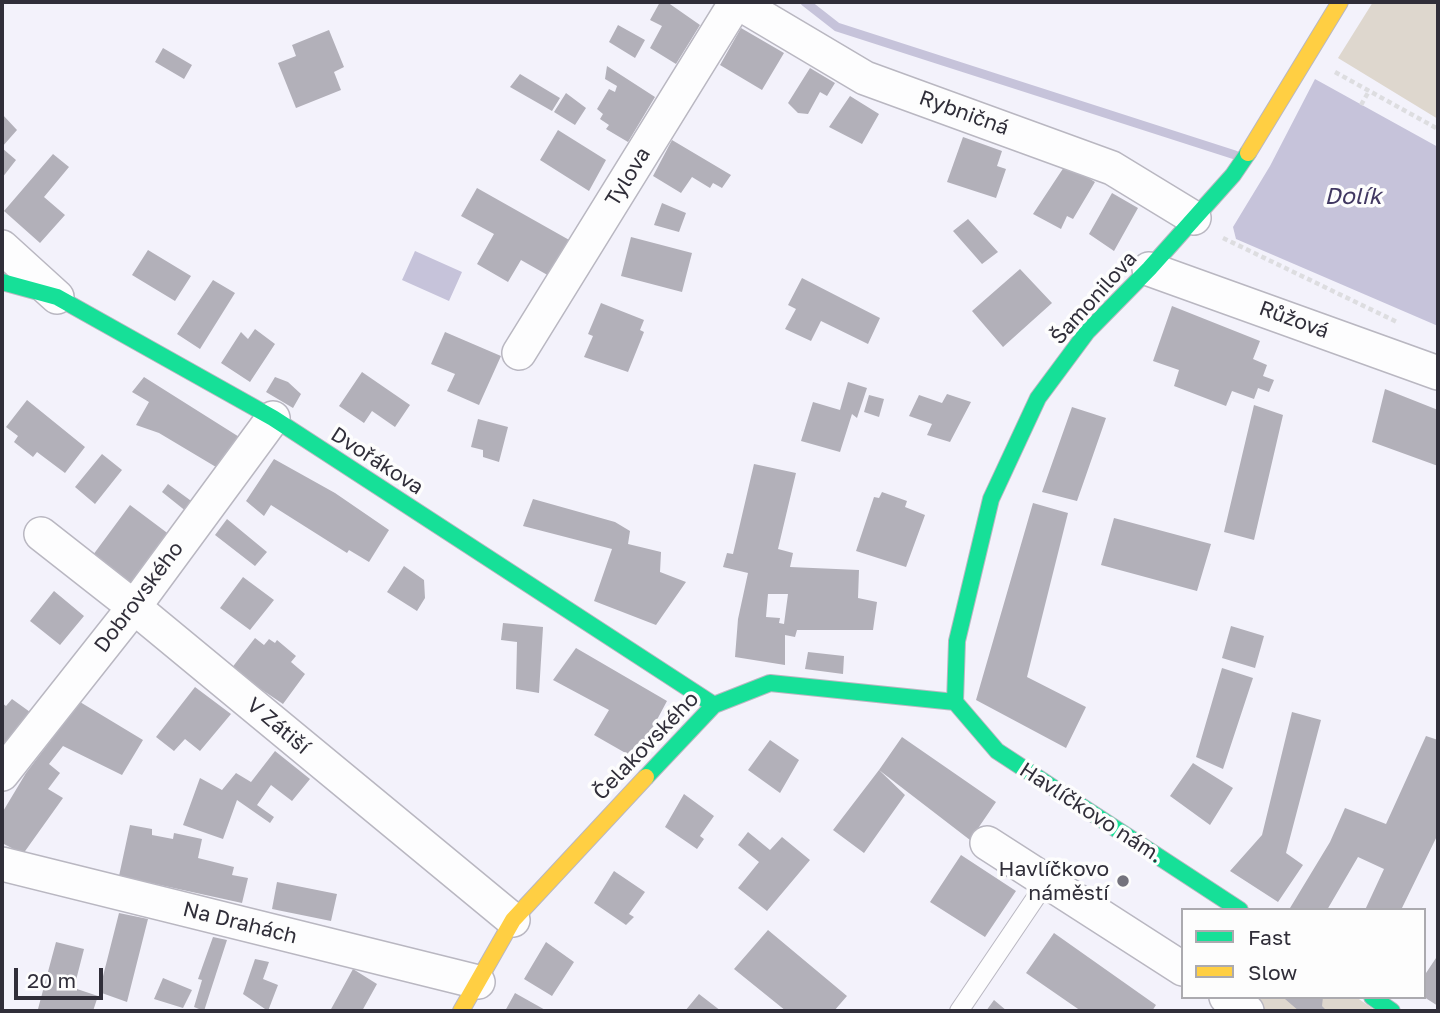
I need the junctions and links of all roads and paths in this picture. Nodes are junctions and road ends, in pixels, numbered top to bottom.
1 (736, 2) edge
2 (1340, 2) edge
3 (1307, 57) junction
4 (1369, 91) junction
5 (1361, 105) dead end
6 (1438, 129) edge
7 (1194, 218) junction
8 (1223, 238) dead end
9 (2, 247) edge
10 (1149, 269) junction
11 (2, 282) edge
12 (57, 297) junction
13 (1404, 326) dead end
14 (519, 353) dead end
15 (1438, 373) edge
16 (273, 418) junction
17 (41, 534) dead end
18 (134, 607) junction
19 (955, 702) junction
20 (714, 705) junction
21 (2, 774) edge
22 (987, 843) dead end
23 (2, 864) edge
24 (1047, 881) junction
25 (1237, 908) edge
26 (513, 920) junction
27 (1181, 968) edge
28 (478, 982) junction
29 (1375, 999) edge
30 (461, 1011) edge
31 (959, 1011) edge
32 (1392, 1011) edge

1 - 7 street, Rybničná
1 - 14 street, Tylova
2 - 3 street, Šamonilova
3 - 4 path
3 - 7 street, Šamonilova
4 - 5 path
4 - 6 path
7 - 10 street, Šamonilova
8 - 13 path
9 - 12 street
10 - 15 street, Růžová
10 - 19 street, Šamonilova
11 - 12 street, Dvořákova
12 - 16 street, Dvořákova
16 - 18 street, Dobrovského
16 - 20 street, Dvořákova
17 - 18 street, V Zátiší
18 - 21 street, Dobrovského
18 - 26 street, V Zátiší
19 - 20 street, Čelakovského
19 - 25 street, Havlíčkovo nám.
20 - 26 street, Čelakovského
22 - 24 street
23 - 28 street, Na Drahách
24 - 27 street
24 - 31 lane
26 - 28 street, Čelakovského
28 - 30 street, Čelakovského
29 - 32 street

